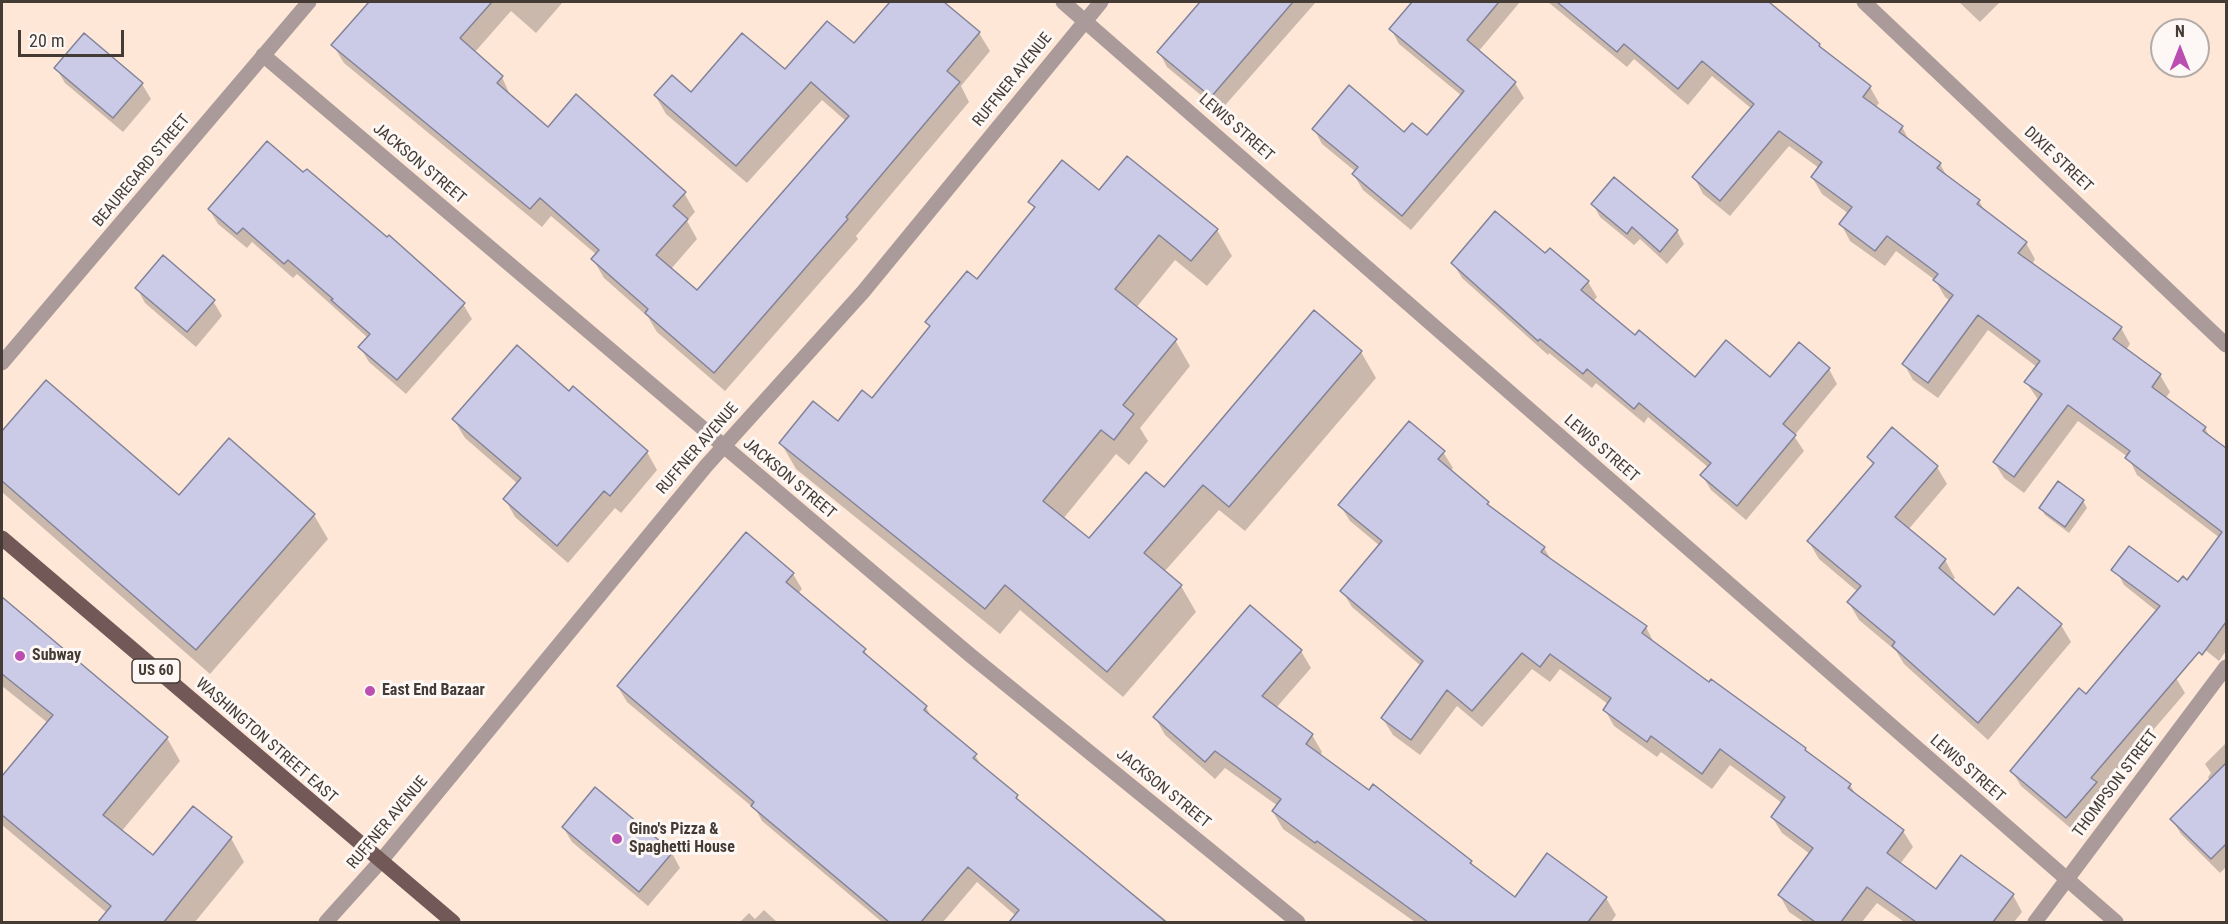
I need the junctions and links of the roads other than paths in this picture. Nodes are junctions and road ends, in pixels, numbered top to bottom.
1 (309, 2) edge
2 (1063, 2) edge
3 (1101, 2) edge
4 (1864, 2) edge
5 (1086, 20) junction
6 (263, 55) junction
7 (2226, 345) edge
8 (2, 363) edge
9 (723, 446) junction
10 (2, 538) edge
11 (2226, 667) edge
12 (380, 862) junction
13 (2066, 881) junction
14 (326, 922) edge
15 (453, 922) edge
16 (1298, 922) edge
17 (2035, 922) edge
18 (2116, 922) edge

1 - 6 street, BEAUREGARD STREET
2 - 5 street, LEWIS STREET
3 - 5 street, RUFFNER AVENUE
4 - 7 street, DIXIE STREET
5 - 9 street, RUFFNER AVENUE
5 - 13 street, LEWIS STREET
6 - 8 street, BEAUREGARD STREET
6 - 9 street, JACKSON STREET
9 - 12 street, RUFFNER AVENUE
9 - 16 street, JACKSON STREET
10 - 12 main road, WASHINGTON STREET EAST / US 60
11 - 13 street, THOMPSON STREET
12 - 14 street, RUFFNER AVENUE
12 - 15 main road, WASHINGTON STREET EAST / US 60
13 - 17 street, THOMPSON STREET
13 - 18 street, LEWIS STREET

